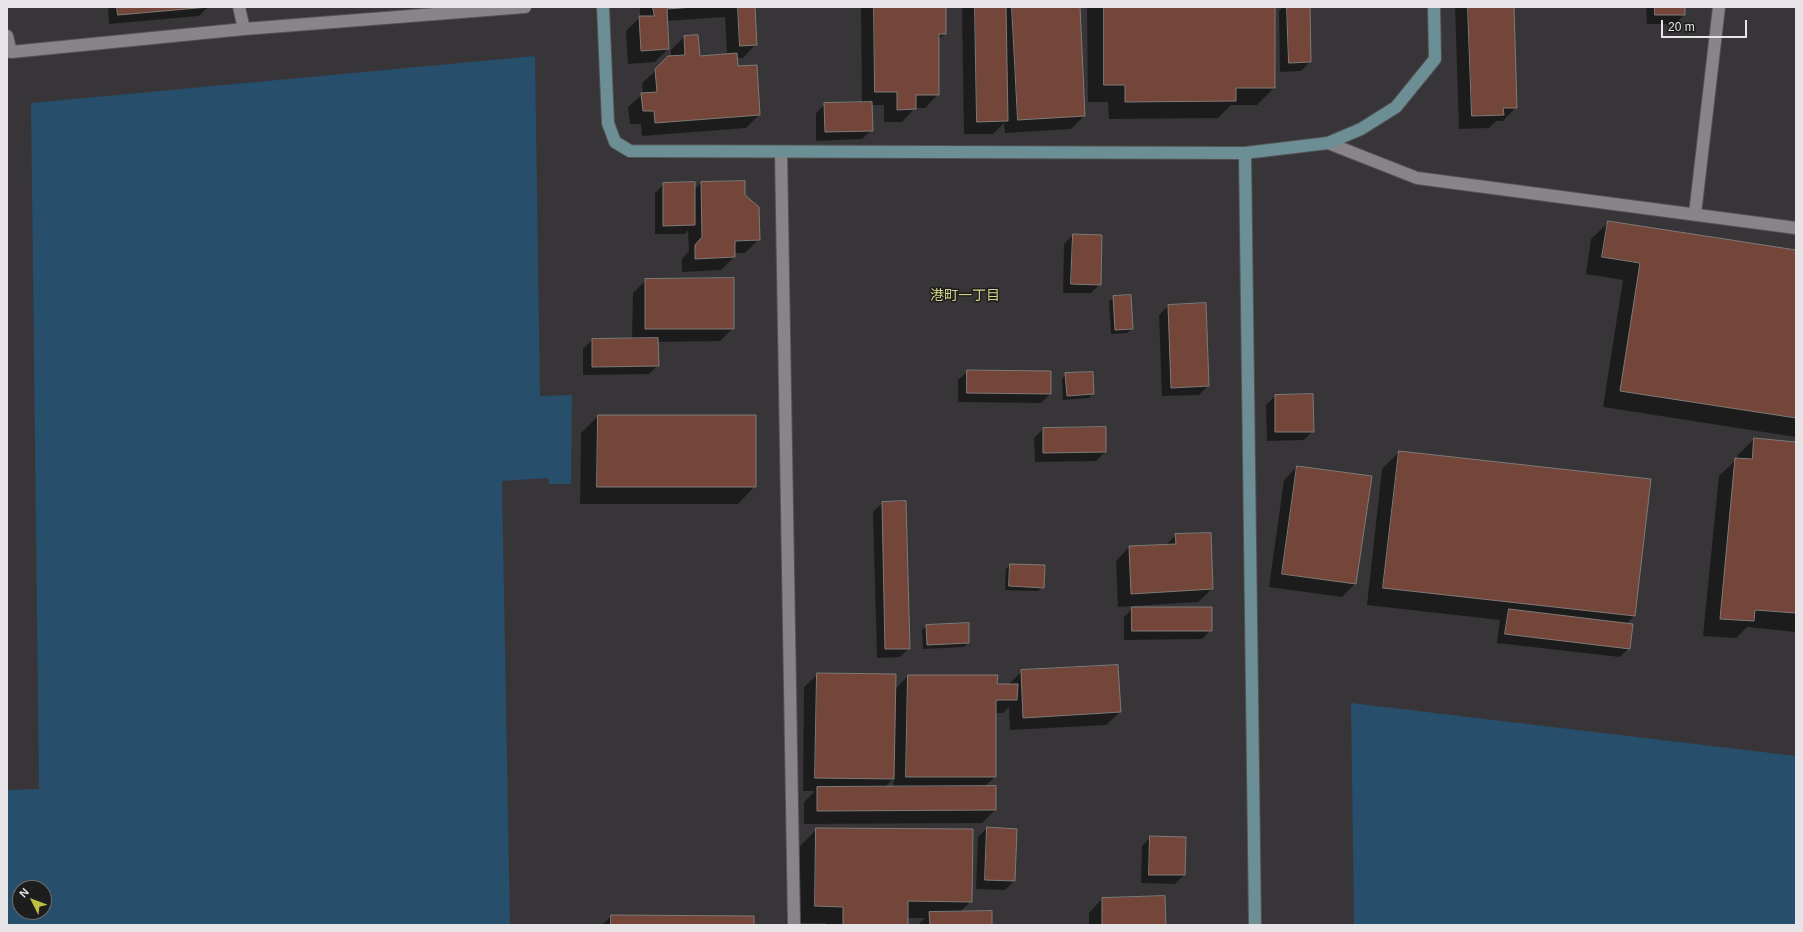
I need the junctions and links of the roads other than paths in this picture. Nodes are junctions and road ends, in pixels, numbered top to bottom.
1 (239, 7) edge
2 (525, 7) edge
3 (603, 7) edge
4 (1434, 7) edge
5 (1719, 7) edge
6 (244, 29) junction
7 (7, 36) edge
8 (1328, 143) junction
9 (781, 152) junction
10 (1245, 153) junction
11 (1695, 214) junction
12 (1796, 228) edge
13 (794, 925) edge
14 (1255, 925) edge

1 - 6 street
2 - 6 street
3 - 9 street
4 - 8 street
5 - 11 street
6 - 7 street
8 - 10 street
8 - 11 street
9 - 10 street
9 - 13 street
10 - 14 street
11 - 12 street

